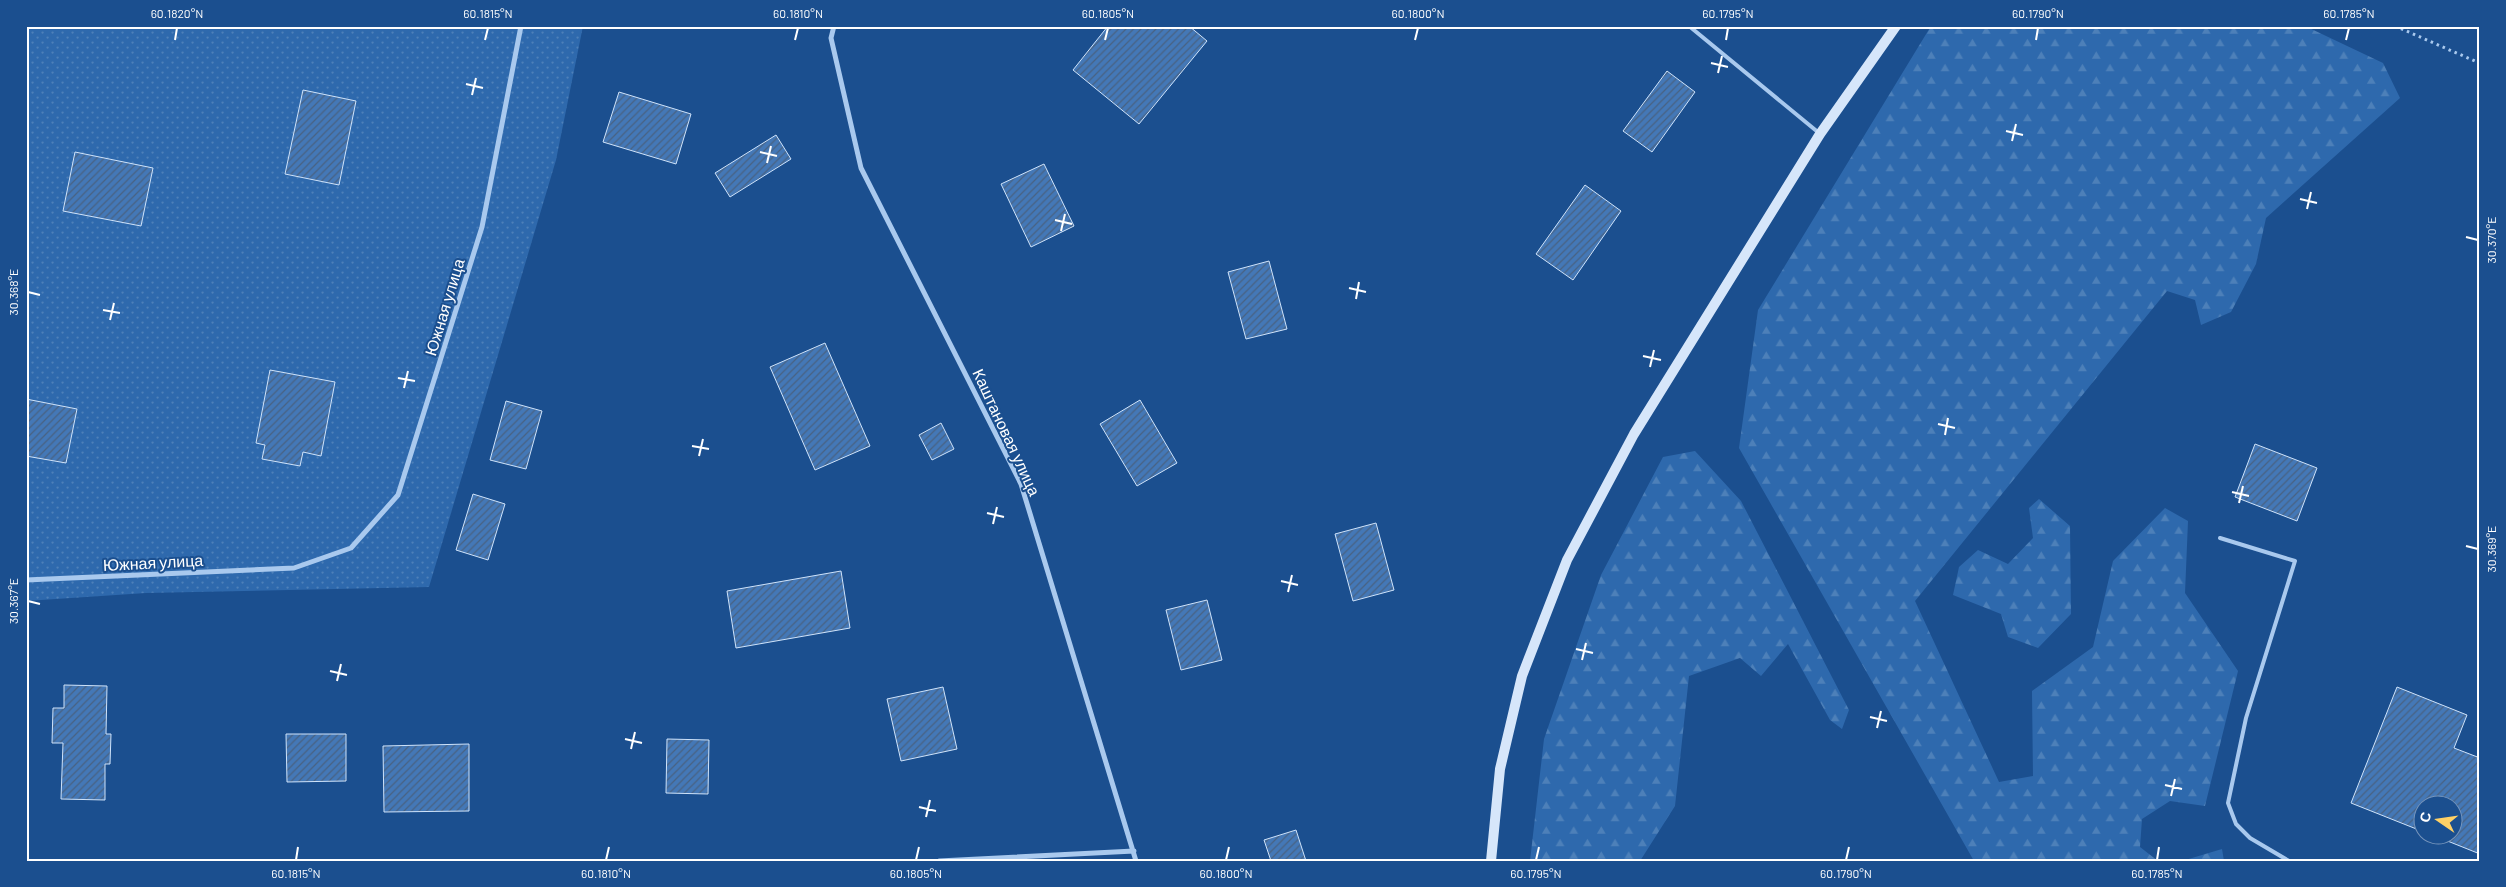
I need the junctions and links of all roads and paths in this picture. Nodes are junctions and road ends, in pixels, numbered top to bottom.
1 (522, 26) edge
2 (834, 26) edge
3 (1690, 26) edge
4 (1896, 26) edge
5 (2395, 26) edge
6 (2477, 62) dead end
7 (1820, 134) junction
8 (2220, 538) dead end
9 (26, 580) edge
10 (1134, 852) junction
11 (940, 861) edge
12 (1136, 861) edge
13 (1491, 861) edge
14 (2289, 861) edge

1 - 9 street, Южная улица
2 - 10 street, Каштановая улица
3 - 7 lane
4 - 7 main road
5 - 6 path
7 - 13 main road
8 - 14 lane
10 - 11 street
10 - 12 street, Каштановая улица

